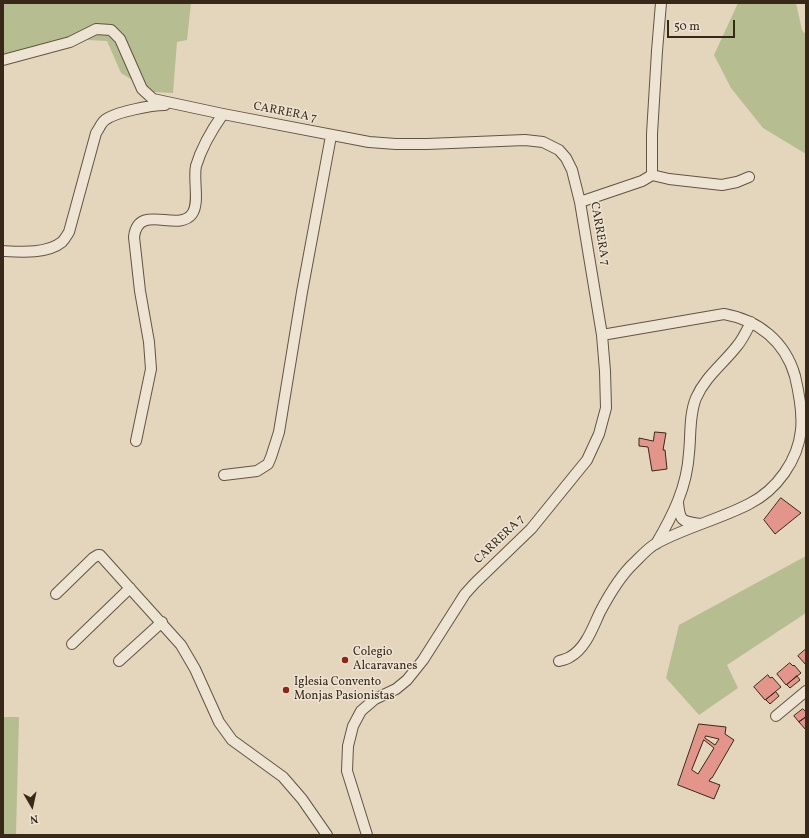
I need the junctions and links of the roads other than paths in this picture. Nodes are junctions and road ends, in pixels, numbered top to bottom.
1 (661, 3) edge
2 (3, 60) edge
3 (177, 105) junction
4 (223, 114) junction
5 (330, 136) junction
6 (652, 175) junction
7 (749, 177) dead end
8 (580, 202) junction
9 (3, 251) edge
10 (751, 322) junction
11 (602, 335) junction
12 (136, 441) dead end
13 (224, 475) dead end
14 (678, 502) junction
15 (700, 524) junction
16 (656, 544) junction
17 (130, 588) junction
18 (56, 594) dead end
19 (162, 622) junction
20 (72, 644) dead end
21 (119, 661) dead end
22 (559, 661) dead end
23 (806, 691) edge
24 (776, 716) dead end
25 (327, 835) edge
26 (367, 835) edge

1 - 6 street
2 - 3 street, CARRERA 7
3 - 4 street, CARRERA 7
3 - 9 street
4 - 5 street, CARRERA 7
4 - 12 street
5 - 8 street, CARRERA 7
5 - 13 street
6 - 7 street
6 - 8 street
8 - 11 street, CARRERA 7
10 - 11 street
10 - 14 street
10 - 15 street
11 - 26 street, CARRERA 7
14 - 15 street
14 - 16 street
15 - 16 street
16 - 22 street
17 - 18 street
17 - 19 street
17 - 20 street
19 - 21 street
19 - 25 street
23 - 24 street

